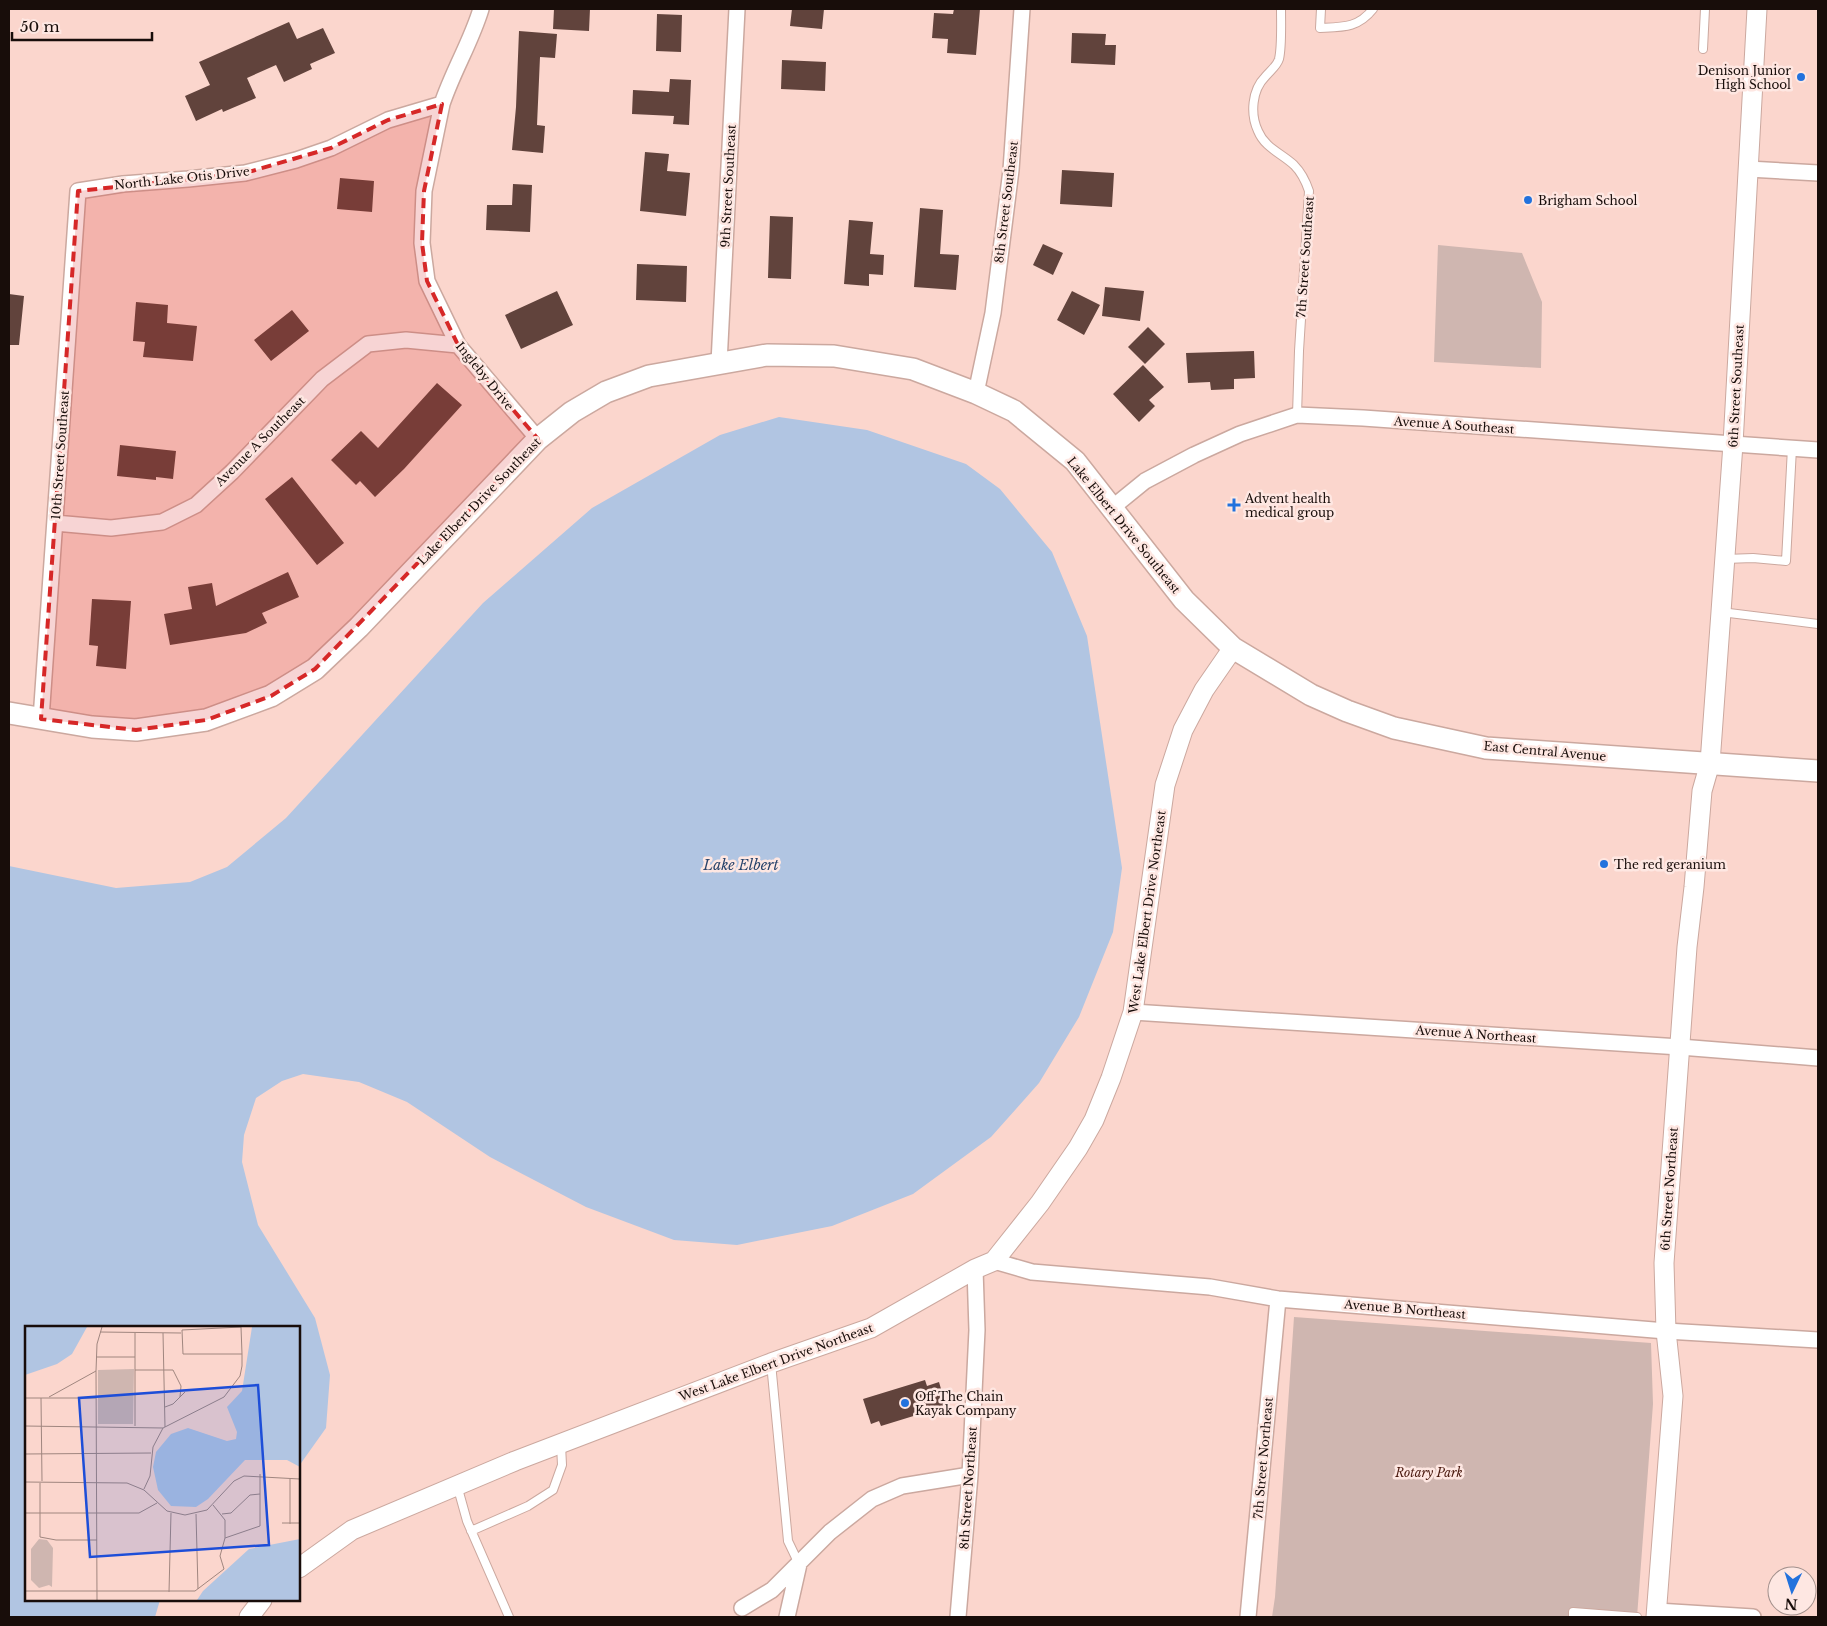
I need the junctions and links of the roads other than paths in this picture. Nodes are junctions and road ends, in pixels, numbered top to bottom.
1 (481, 9) edge
2 (737, 9) edge
3 (1022, 9) edge
4 (1281, 9) edge
5 (1321, 9) edge
6 (1374, 9) edge
7 (1705, 9) edge
8 (1757, 9) edge
9 (1703, 49) dead end
10 (442, 104) junction
11 (1748, 169) junction
12 (1818, 174) edge
13 (78, 191) joint
14 (458, 345) junction
15 (719, 363) junction
16 (976, 393) junction
17 (1297, 415) junction
18 (538, 439) junction
19 (1733, 444) junction
20 (1792, 448) junction
21 (1818, 450) edge
22 (1113, 507) junction
23 (55, 524) junction
24 (1725, 560) junction
25 (1721, 612) junction
26 (1818, 624) edge
27 (1233, 648) junction
28 (9, 714) edge
29 (41, 719) junction
30 (1710, 763) junction
31 (1818, 771) edge
32 (1133, 1012) junction
33 (1680, 1047) junction
34 (1818, 1058) edge
35 (994, 1261) junction
36 (975, 1269) junction
37 (1278, 1299) junction
38 (1666, 1331) junction
39 (1818, 1340) edge
40 (772, 1363) junction
41 (560, 1443) junction
42 (970, 1475) junction
43 (458, 1485) junction
44 (471, 1531) junction
45 (799, 1564) junction
46 (300, 1567) edge
47 (261, 1601) edge
48 (742, 1608) dead end
49 (1654, 1614) edge
50 (1573, 1615) edge
51 (249, 1617) edge
52 (509, 1617) edge
53 (787, 1617) edge
54 (958, 1617) edge
55 (1248, 1617) edge
56 (1637, 1617) edge
57 (1753, 1617) edge

1 - 10 street
2 - 15 street, 9th Street Southeast
3 - 16 street, 8th Street Southeast
4 - 17 lane, 7th Street Southeast
5 - 6 lane
7 - 9 lane
8 - 11 street, 6th Street Southeast
10 - 13 street, North Lake Otis Drive
10 - 14 street, Ingleby Drive
11 - 12 street
11 - 19 street, 6th Street Southeast
13 - 23 street, 10th Street Southeast
14 - 18 street, Ingleby Drive
14 - 23 street, Avenue A Southeast
15 - 16 main road, Lake Elbert Drive Southeast
15 - 18 main road, Lake Elbert Drive Southeast
16 - 22 main road, Lake Elbert Drive Southeast
17 - 19 street, Avenue A Southeast
17 - 22 street, Avenue A Southeast
18 - 29 main road, Lake Elbert Drive Southeast
19 - 20 street, Avenue A Southeast
19 - 24 street, 6th Street Southeast
20 - 21 street, Avenue A Southeast
20 - 24 lane
22 - 27 main road, Lake Elbert Drive Southeast
23 - 29 street, 10th Street Southeast
24 - 25 street, 6th Street Southeast
25 - 26 lane
25 - 30 street, 6th Street Southeast
27 - 30 main road, East Central Avenue
27 - 32 street, West Lake Elbert Drive Northeast
28 - 29 main road, Lake Elbert Drive Southeast
30 - 31 main road, East Central Avenue
30 - 33 street, 6th Street Northeast
32 - 33 street, Avenue A Northeast
32 - 35 street, West Lake Elbert Drive Northeast
33 - 34 street, Avenue A Northeast
33 - 38 street, 6th Street Northeast
35 - 36 street, West Lake Elbert Drive Northeast
35 - 37 street, Avenue B Northeast
36 - 40 street, West Lake Elbert Drive Northeast
36 - 42 street, 8th Street Northeast
37 - 38 street, Avenue B Northeast
37 - 55 street, 7th Street Northeast
38 - 39 street, Avenue B Northeast
38 - 49 street, 6th Street Northeast
40 - 41 street, West Lake Elbert Drive Northeast
40 - 45 lane
41 - 43 street, West Lake Elbert Drive Northeast
41 - 44 lane
42 - 45 street
42 - 54 street, 8th Street Northeast
43 - 44 lane
43 - 46 street, West Lake Elbert Drive Northeast
44 - 52 lane
45 - 48 street
45 - 53 street
47 - 51 street
49 - 57 street
50 - 56 lane

